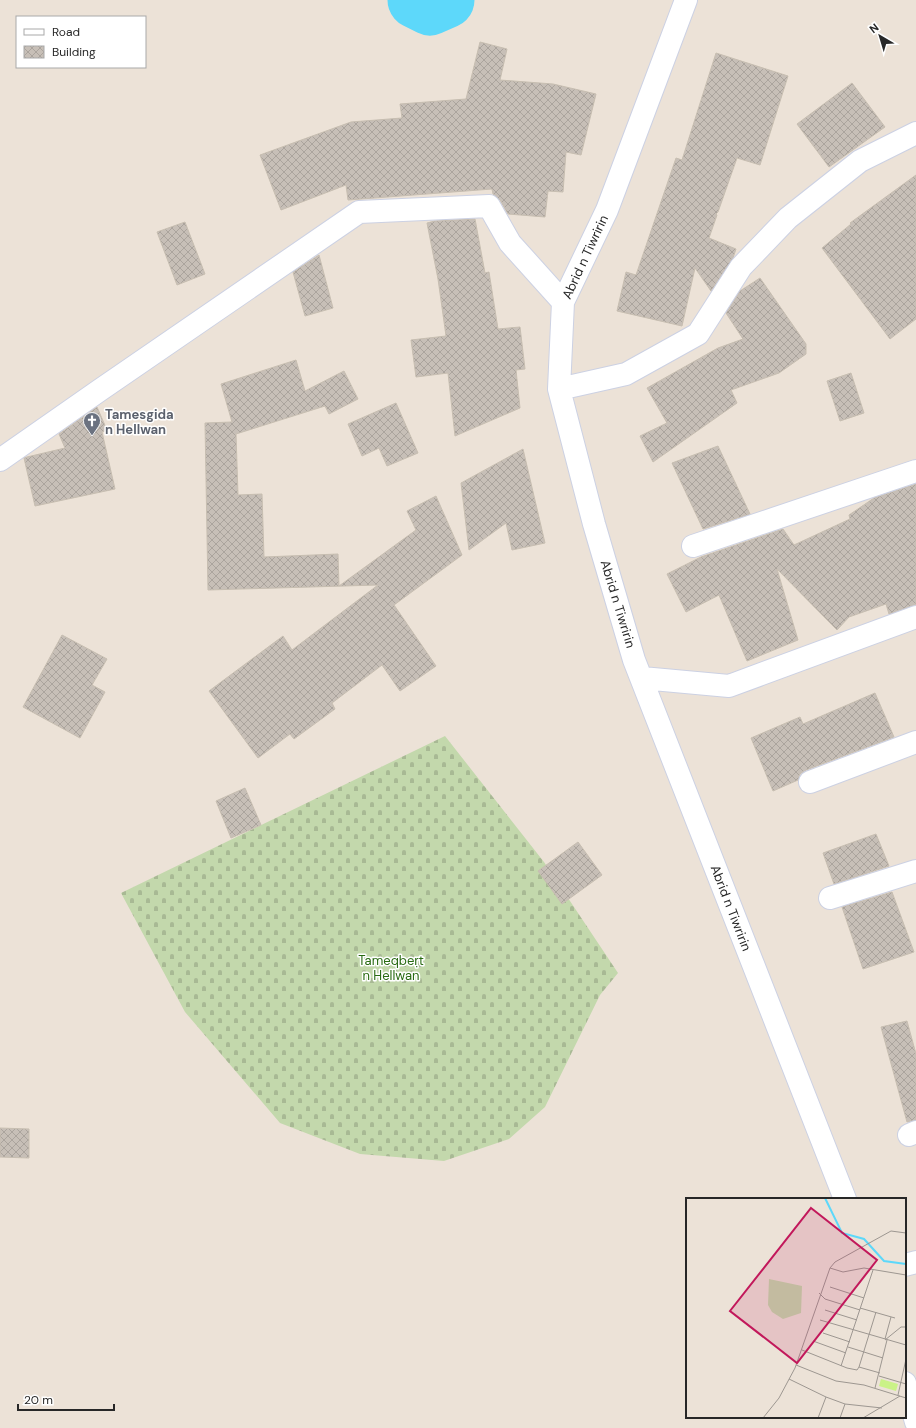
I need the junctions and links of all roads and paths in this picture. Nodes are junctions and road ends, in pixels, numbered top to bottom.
1 (686, 0) edge
2 (916, 134) edge
3 (563, 302) junction
4 (559, 389) junction
5 (0, 460) edge
6 (916, 471) edge
7 (693, 546) dead end
8 (916, 617) edge
9 (642, 678) junction
10 (916, 742) edge
11 (810, 782) dead end
12 (916, 871) edge
13 (830, 898) dead end
14 (845, 1198) edge
15 (916, 1262) edge
16 (906, 1265) edge
17 (906, 1387) edge
18 (916, 1422) edge

1 - 3 street, Abrid n Tiwririn
2 - 4 street
3 - 4 street, Abrid n Tiwririn
3 - 5 street
4 - 9 street, Abrid n Tiwririn
6 - 7 street
8 - 9 street
9 - 14 street, Abrid n Tiwririn
10 - 11 street
12 - 13 street
15 - 16 street
17 - 18 street

